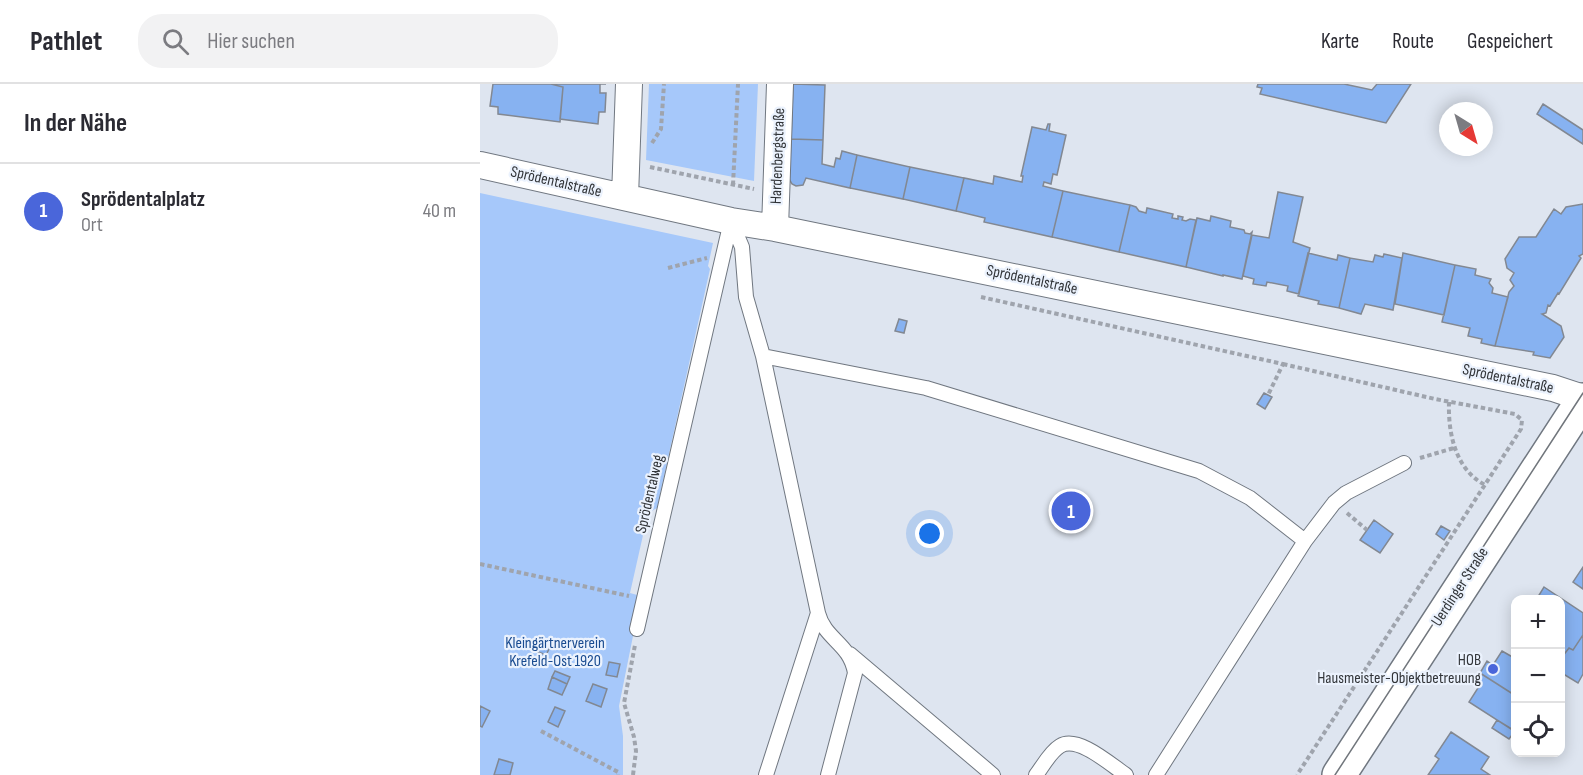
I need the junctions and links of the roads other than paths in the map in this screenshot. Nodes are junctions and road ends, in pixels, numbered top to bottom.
1 (629, 84) edge
2 (780, 84) edge
3 (480, 165) edge
4 (625, 197) junction
5 (731, 221) junction
6 (775, 228) junction
7 (763, 356) junction
8 (1583, 399) edge
9 (1404, 463) road end
10 (1305, 541) junction
11 (818, 613) junction
12 (637, 629) road end
13 (848, 652) junction
14 (1157, 773) edge
15 (766, 775) edge
16 (828, 775) edge
17 (993, 775) edge
18 (1036, 775) edge
19 (1126, 775) edge
20 (1339, 775) edge

1 - 4 street
2 - 6 street, Hardenbergstraße
3 - 4 street, Sprödentalstraße
4 - 5 street, Sprödentalstraße
5 - 6 street, Sprödentalstraße
5 - 7 lane
5 - 12 lane, Sprödentalweg
6 - 8 street, Sprödentalstraße
7 - 10 lane
7 - 11 lane
8 - 20 main road, Uerdinger Straße
9 - 10 lane
10 - 14 lane
11 - 13 lane
11 - 15 lane
13 - 16 lane
13 - 17 lane
18 - 19 lane

